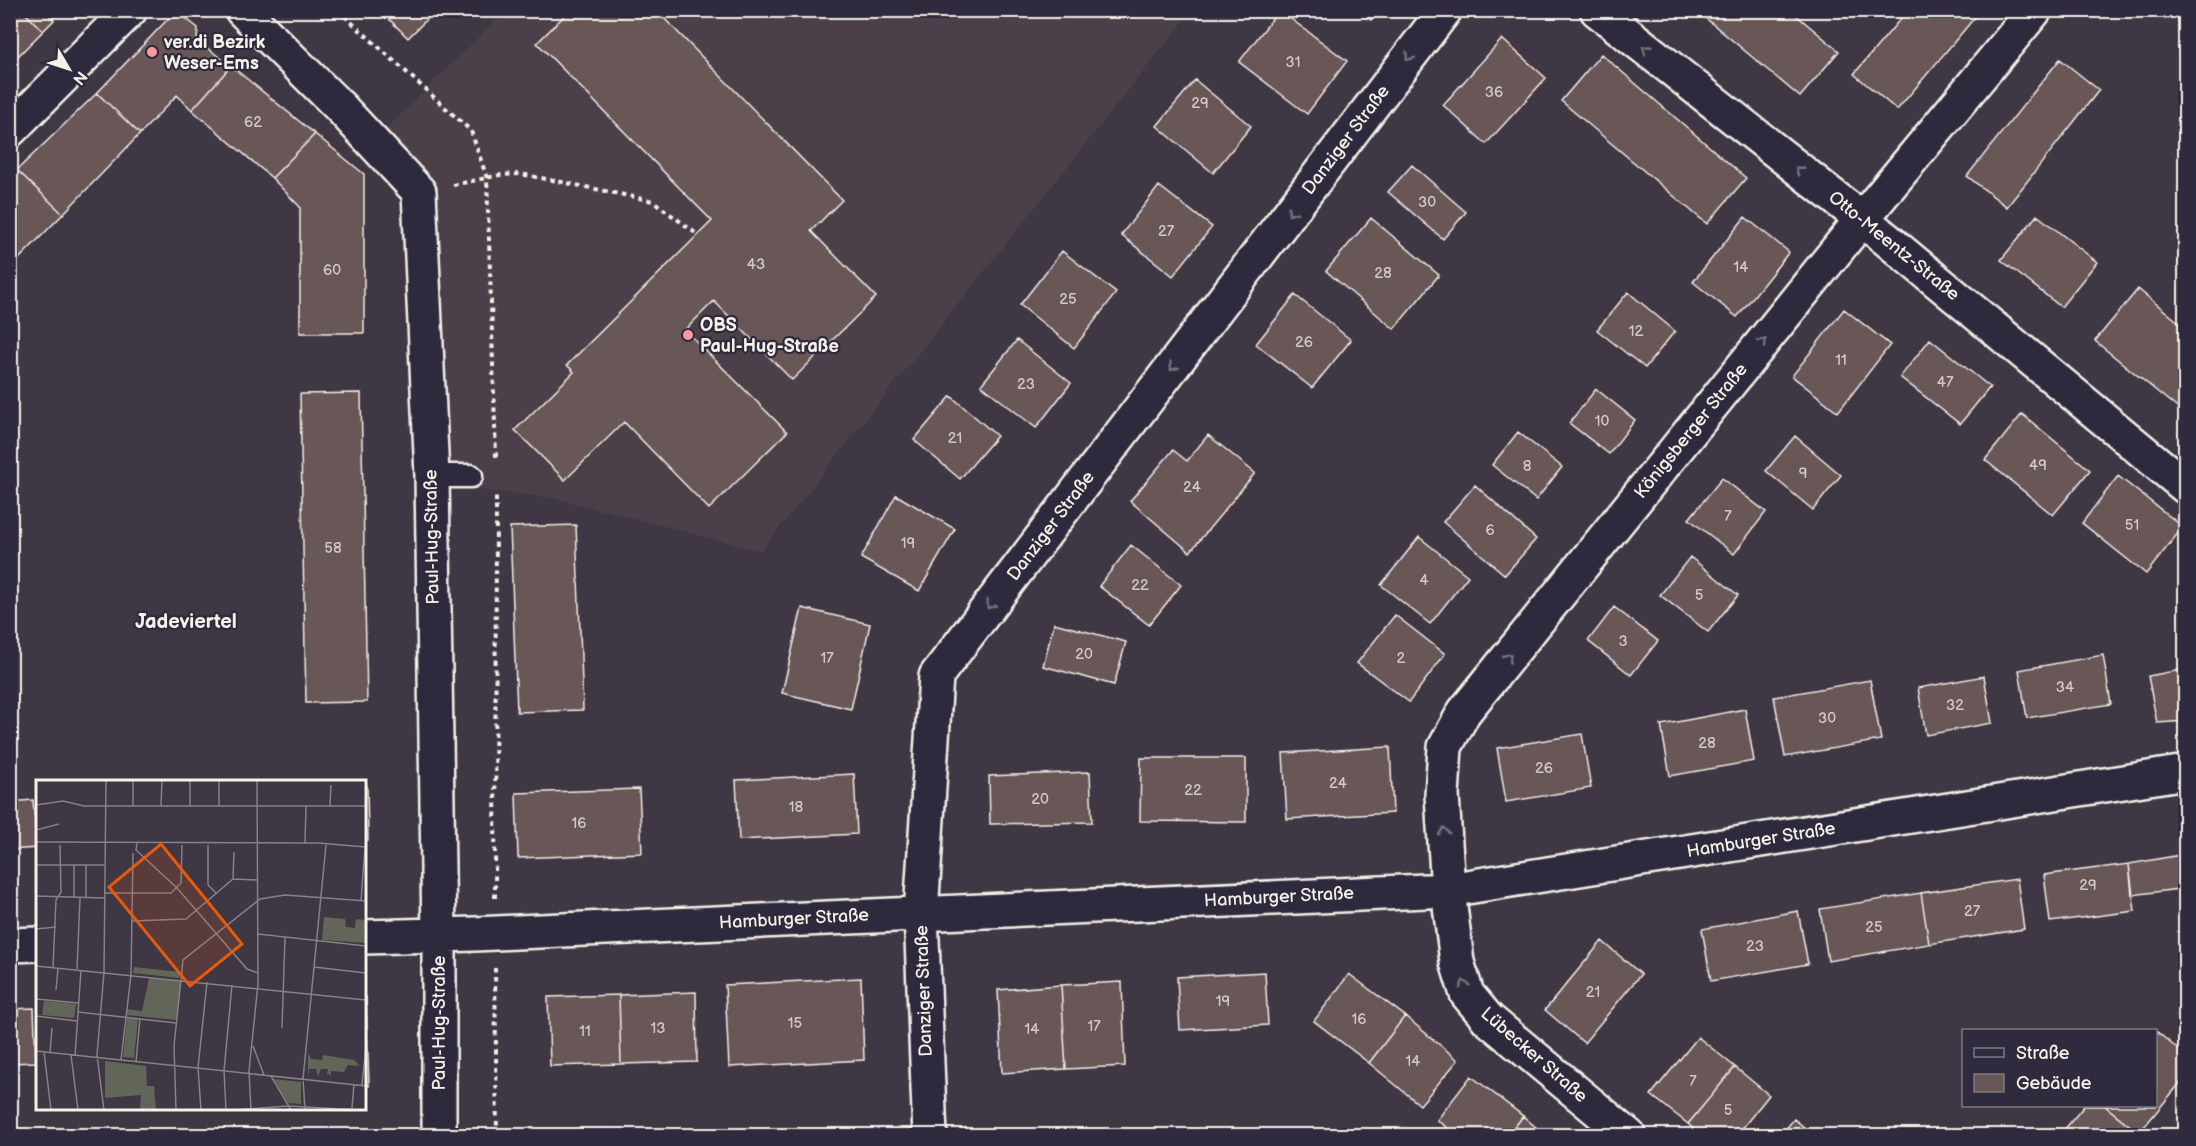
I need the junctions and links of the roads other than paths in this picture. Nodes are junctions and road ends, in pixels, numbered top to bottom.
1 (130, 10) edge
2 (242, 10) edge
3 (1445, 10) edge
4 (1597, 10) edge
5 (2035, 10) edge
6 (10, 130) edge
7 (1862, 219) junction
8 (432, 476) junction
9 (471, 476) dead end
10 (2186, 487) edge
11 (2186, 772) edge
12 (1448, 890) junction
13 (921, 914) junction
14 (439, 935) junction
15 (366, 937) edge
16 (36, 944) edge
17 (10, 945) edge
18 (439, 1136) edge
19 (930, 1136) edge
20 (1629, 1136) edge

1 - 6 street
2 - 8 street, Paul-Hug-Straße
3 -> 13 street, Danziger Straße
7 -> 4 street, Otto-Meentz-Straße
5 - 7 street, Königsberger Straße
7 - 10 street, Otto-Meentz-Straße
12 -> 7 street, Königsberger Straße
8 - 9 lane
8 - 14 street, Paul-Hug-Straße
11 - 12 street, Hamburger Straße
12 - 13 street, Hamburger Straße
20 -> 12 street, Lübecker Straße
13 - 14 street, Hamburger Straße
13 - 19 street, Danziger Straße
14 - 15 street, Hamburger Straße
14 - 18 street, Paul-Hug-Straße
16 - 17 street

